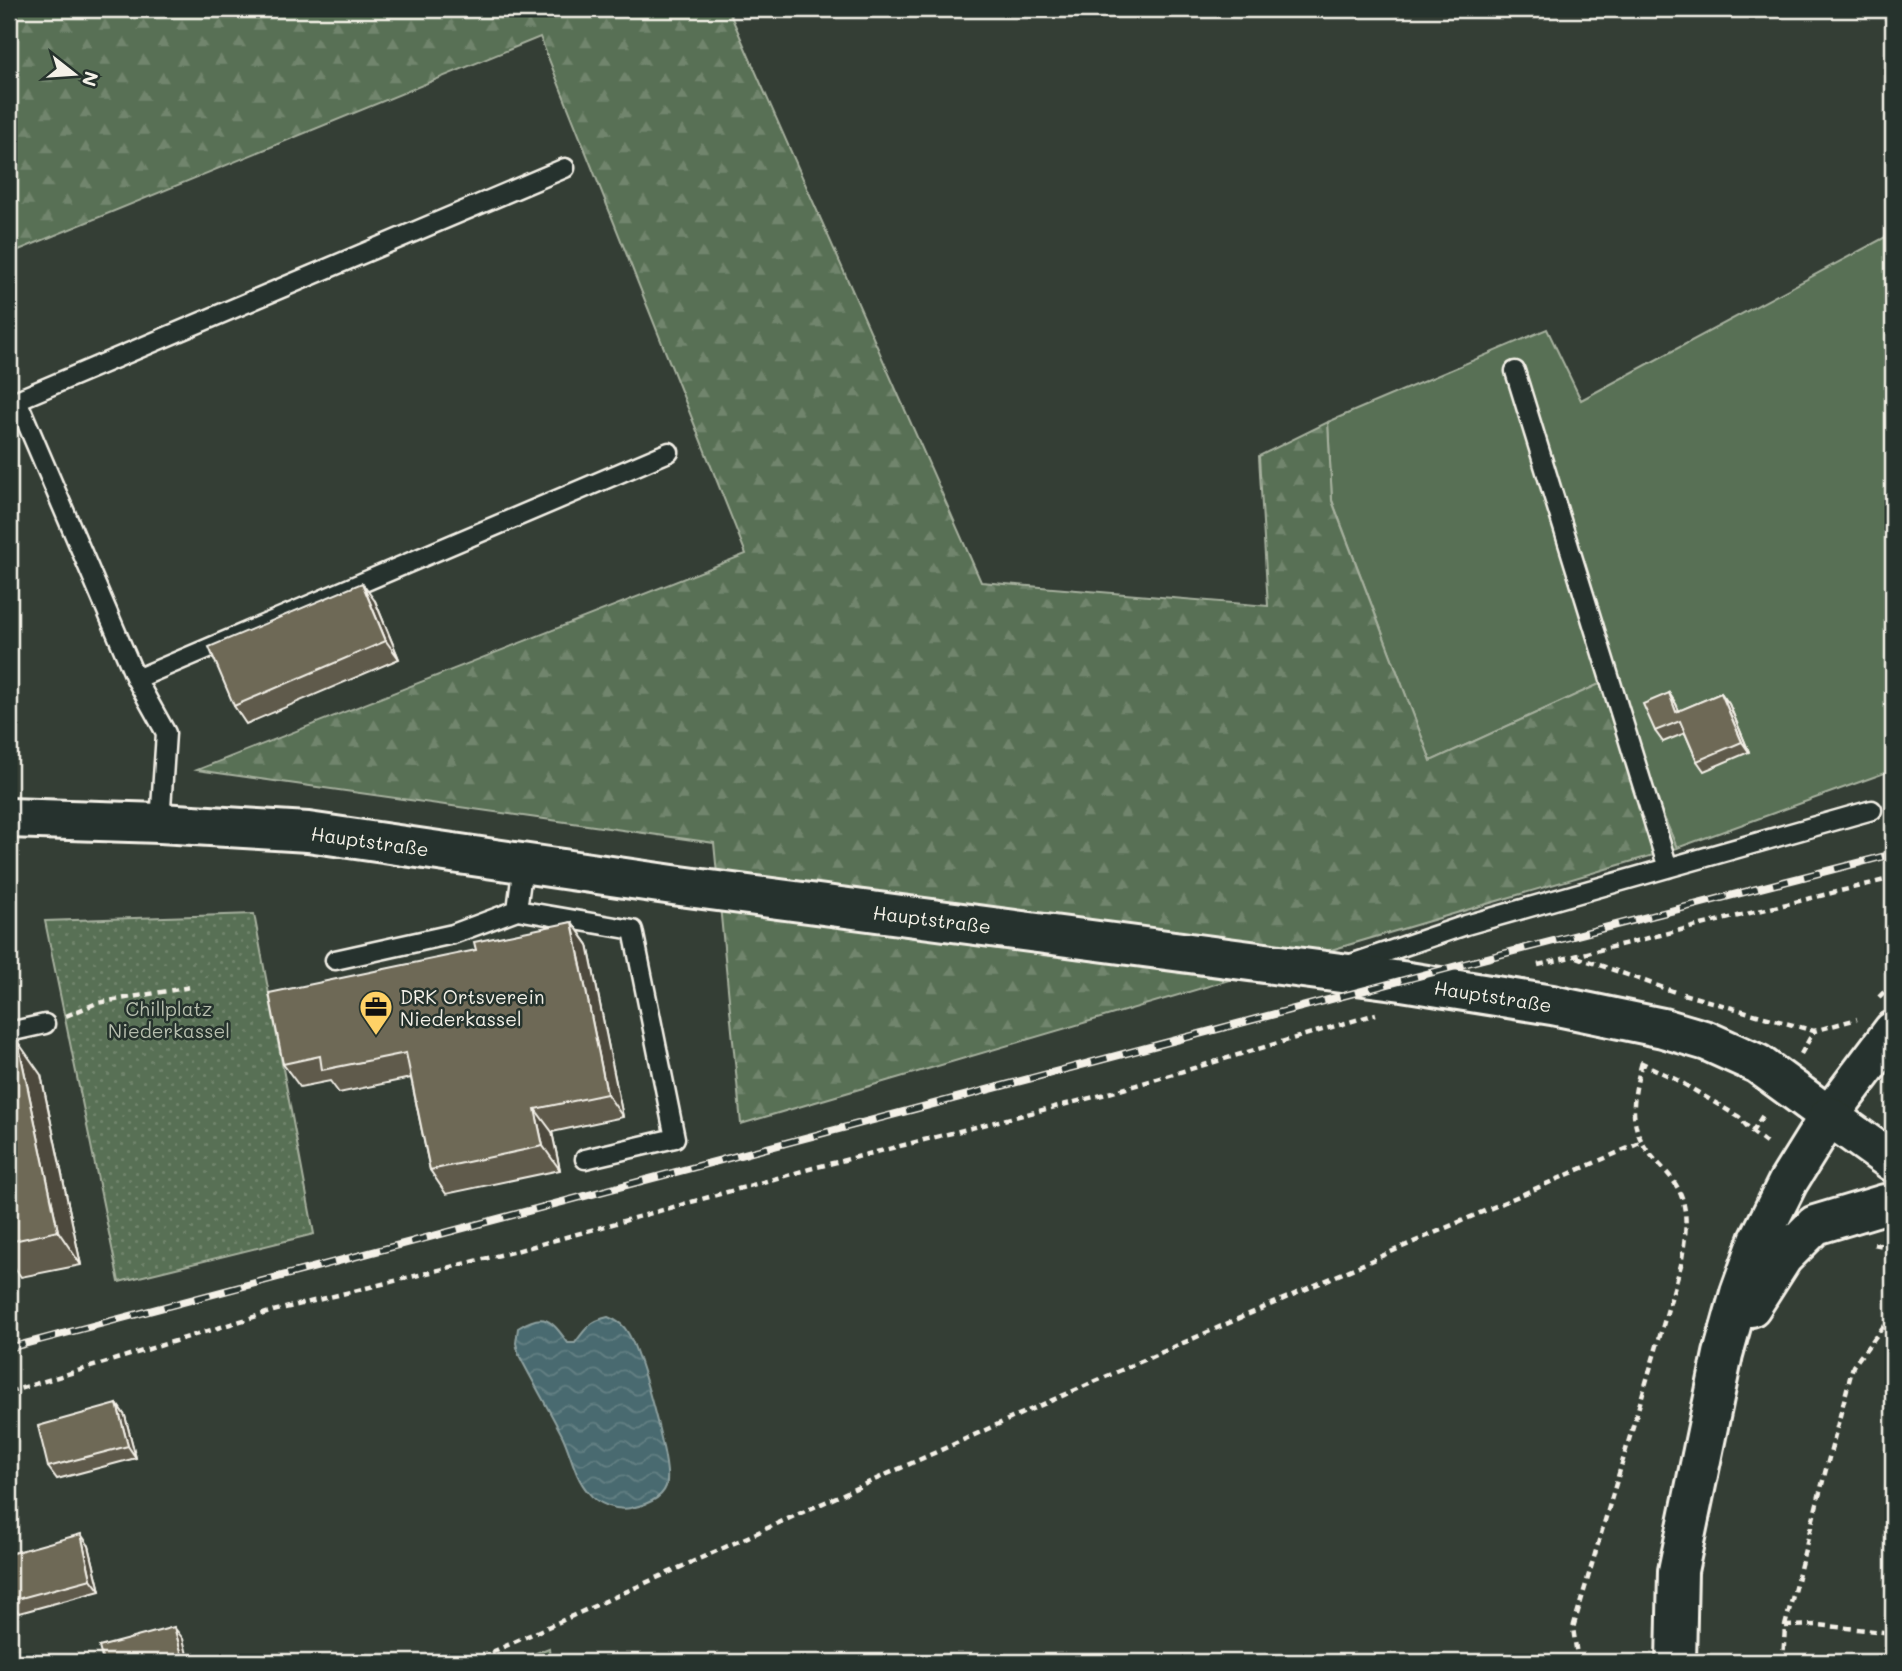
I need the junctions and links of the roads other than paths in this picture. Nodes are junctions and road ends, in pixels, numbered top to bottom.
1 (565, 168) dead end
2 (1514, 371) dead end
3 (669, 452) dead end
4 (136, 679) junction
5 (1872, 810) dead end
6 (9, 818) edge
7 (160, 823) junction
8 (523, 864) junction
9 (1668, 868) junction
10 (517, 910) junction
11 (335, 960) dead end
12 (1330, 972) junction
13 (45, 1024) road end
14 (9, 1032) edge
15 (1889, 1036) edge
16 (1829, 1116) junction
17 (585, 1159) dead end
18 (1893, 1162) edge
19 (1893, 1204) edge
20 (1723, 1354) junction
21 (1676, 1662) edge

1 - 4 lane
2 - 9 lane
3 - 4 lane
4 - 7 lane
5 - 9 lane
6 - 7 street, Hauptstraße
7 - 8 street, Hauptstraße
8 - 10 lane
8 - 12 street, Hauptstraße
9 - 12 lane
10 - 11 lane
10 - 17 lane
12 - 16 street, Hauptstraße
13 - 14 lane
15 - 16 street
16 - 18 street, Hauptstraße
16 - 20 street
19 - 20 street
20 - 21 street

